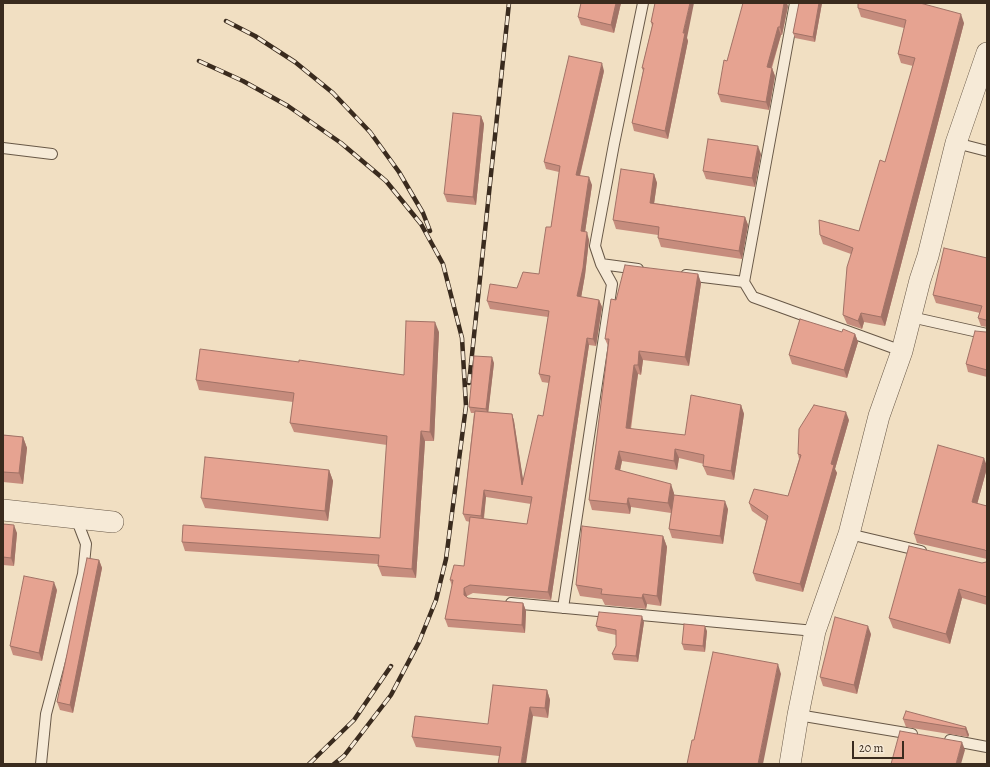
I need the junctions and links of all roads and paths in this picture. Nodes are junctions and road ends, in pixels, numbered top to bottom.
1 (644, 3) edge
2 (795, 3) edge
3 (987, 53) edge
4 (956, 143) junction
5 (3, 148) edge
6 (987, 151) edge
7 (52, 154) dead end
8 (600, 264) junction
9 (646, 270) edge
10 (676, 274) edge
11 (744, 282) junction
12 (911, 317) junction
13 (987, 334) edge
14 (902, 351) junction
15 (3, 510) edge
16 (76, 518) junction
17 (113, 522) dead end
18 (849, 534) junction
19 (933, 553) edge
20 (502, 602) edge
21 (563, 608) junction
22 (815, 631) junction
23 (798, 715) junction
24 (924, 736) edge
25 (940, 739) edge
26 (987, 747) edge
27 (41, 764) edge
28 (790, 764) edge

1 - 8 lane
2 - 11 lane
3 - 4 street
4 - 6 lane
4 - 12 street
5 - 7 lane
8 - 9 lane
8 - 21 lane
10 - 11 lane
11 - 14 lane
12 - 13 lane
12 - 14 street
14 - 18 street
15 - 16 street
16 - 17 street
16 - 27 lane
18 - 19 lane
18 - 22 street
20 - 21 lane
21 - 22 lane
22 - 23 street
23 - 24 lane
23 - 28 street
25 - 26 lane

